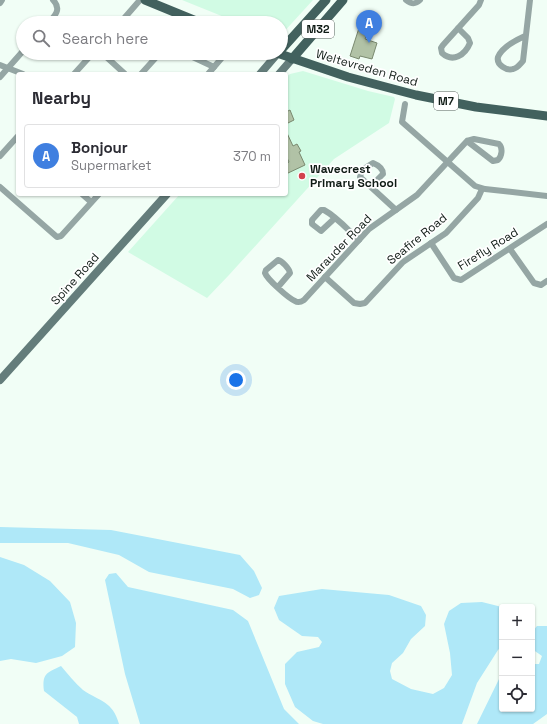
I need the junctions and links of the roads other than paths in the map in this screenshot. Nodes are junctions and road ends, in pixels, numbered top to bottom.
1 (2, 0) edge
2 (53, 0) edge
3 (140, 0) edge
4 (145, 0) edge
5 (326, 0) edge
6 (343, 0) edge
7 (406, 0) edge
8 (420, 0) edge
9 (481, 0) edge
10 (530, 0) edge
11 (0, 3) edge
12 (54, 16) edge
13 (126, 16) edge
14 (184, 16) edge
15 (458, 28) junction
16 (525, 36) junction
17 (288, 42) edge
18 (288, 57) edge
19 (16, 59) edge
20 (292, 59) junction
21 (87, 60) edge
22 (110, 60) edge
23 (154, 60) edge
24 (199, 60) edge
25 (220, 60) edge
26 (272, 60) edge
27 (0, 65) edge
28 (214, 67) junction
29 (8, 68) junction
30 (18, 72) edge
31 (76, 72) edge
32 (123, 72) edge
33 (143, 72) edge
34 (210, 72) edge
35 (262, 72) edge
36 (281, 72) edge
37 (0, 77) edge
38 (405, 104) dead end
39 (547, 116) edge
40 (16, 138) edge
41 (467, 141) junction
42 (0, 156) edge
43 (447, 161) junction
44 (371, 186) dead end
45 (0, 187) edge
46 (482, 189) junction
47 (84, 196) edge
48 (97, 196) edge
49 (166, 196) edge
50 (547, 196) edge
51 (91, 202) junction
52 (396, 210) junction
53 (334, 218) dead end
54 (547, 224) edge
55 (359, 240) junction
56 (431, 244) junction
57 (510, 249) junction
58 (325, 277) junction
59 (547, 281) edge
60 (278, 287) junction
61 (0, 380) edge

1 - 11 street
2 - 12 street
3 - 13 street
4 - 14 main road
5 - 17 main road, M32
6 - 20 main road, M32
7 - 8 street
9 - 15 street
10 - 16 street
15 - 15 street
16 - 16 street
18 - 20 main road, Weltevreden Road / M7
19 - 29 street
20 - 36 main road, M32
20 - 39 main road, Weltevreden Road / M7
21 - 31 street
22 - 32 street
23 - 33 street
24 - 28 street
25 - 28 street
26 - 35 main road
27 - 29 street
28 - 34 street
29 - 30 street
29 - 37 street
38 - 43 street
40 - 42 street
41 - 41 street
41 - 43 street, Marauder Road
43 - 46 street
43 - 52 street, Marauder Road
44 - 52 street
45 - 51 street
46 - 50 street
46 - 56 street, Seafire Road
47 - 51 street
48 - 51 street
49 - 61 main road, Spine Road
52 - 55 street, Marauder Road
53 - 55 street
54 - 57 street, Firefly Road
55 - 58 street, Marauder Road
56 - 57 street, Firefly Road
56 - 58 street, Seafire Road
57 - 59 street
58 - 60 street, Marauder Road
60 - 60 street

